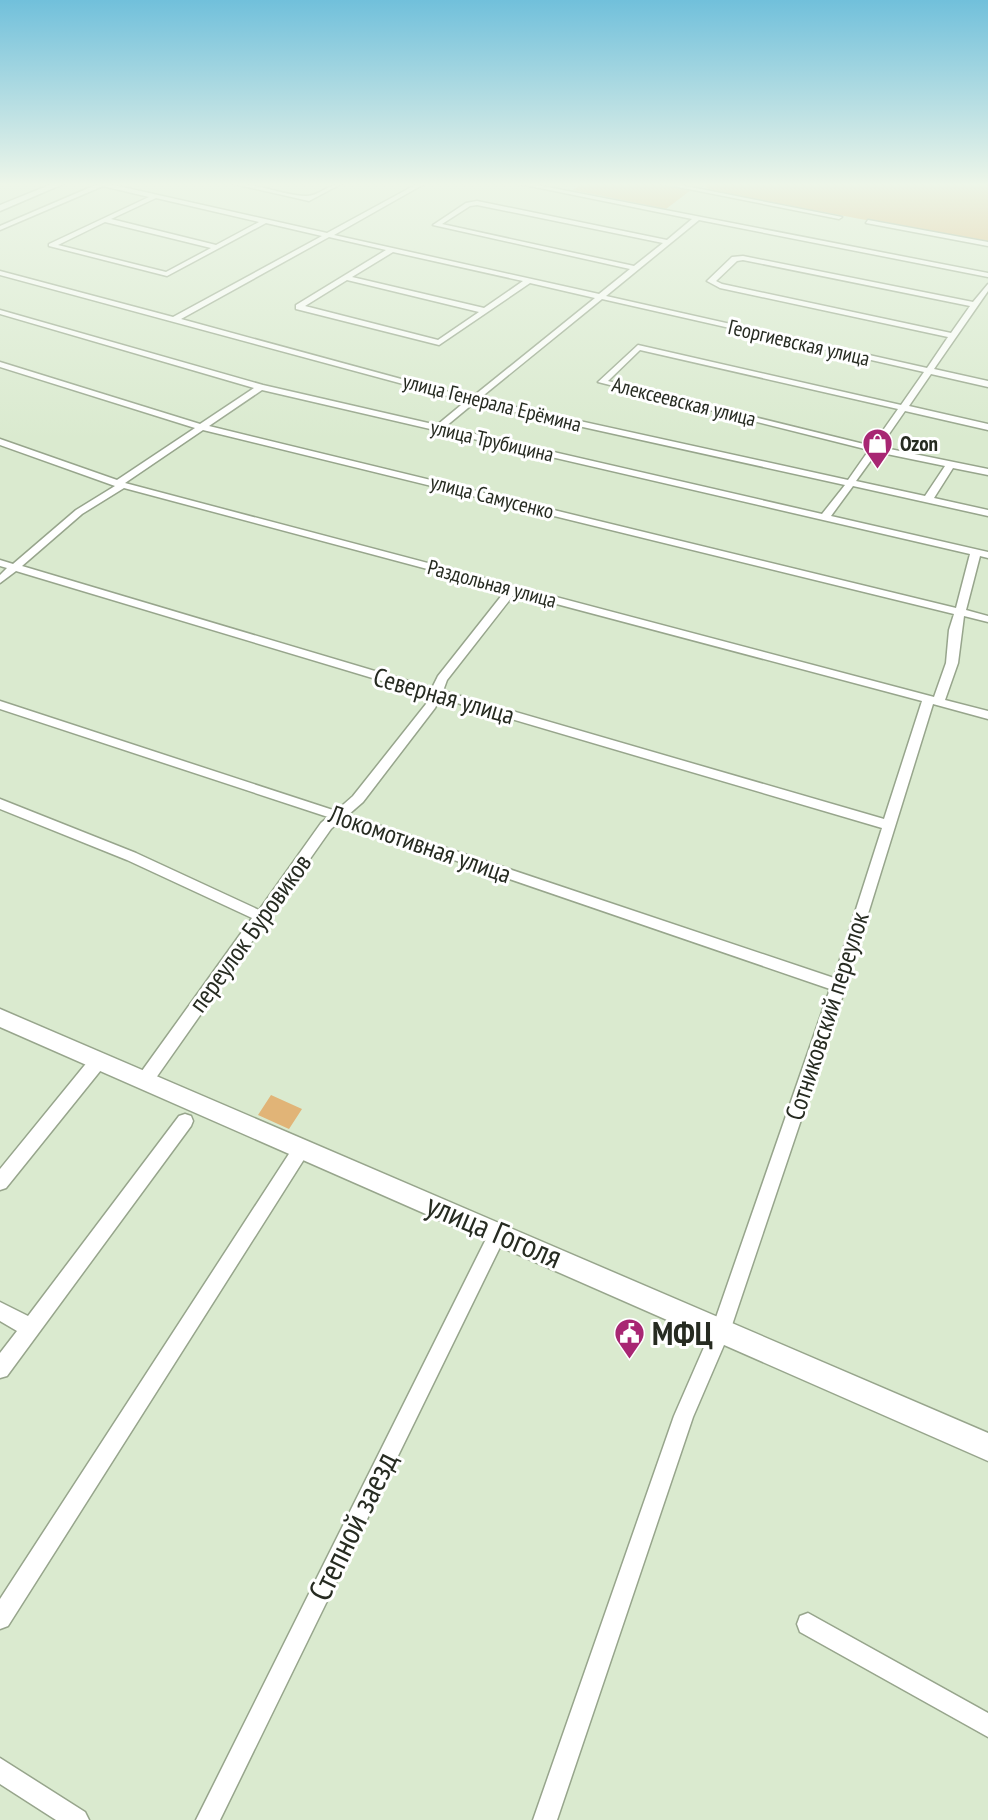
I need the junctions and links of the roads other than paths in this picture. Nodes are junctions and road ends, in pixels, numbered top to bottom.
1 (147, 269) edge
2 (176, 269) edge
3 (268, 269) edge
4 (361, 269) edge
5 (475, 269) edge
6 (633, 269) edge
7 (724, 269) edge
8 (798, 269) edge
9 (957, 269) edge
10 (0, 273) edge
11 (988, 275) edge
12 (347, 278) junction
13 (528, 281) junction
14 (988, 286) edge
15 (598, 298) junction
16 (975, 305) junction
17 (485, 311) junction
18 (0, 312) edge
19 (174, 320) junction
20 (953, 336) junction
21 (0, 363) edge
22 (929, 372) junction
23 (988, 384) edge
24 (261, 387) junction
25 (470, 400) junction
26 (902, 408) junction
27 (202, 427) junction
28 (988, 427) edge
29 (437, 429) junction
30 (0, 442) edge
31 (874, 449) junction
32 (950, 465) junction
33 (988, 472) edge
34 (121, 484) junction
35 (850, 484) junction
36 (927, 502) junction
37 (988, 513) edge
38 (824, 518) junction
39 (975, 552) junction
40 (988, 555) edge
41 (0, 563) edge
42 (14, 568) junction
43 (0, 580) edge
44 (512, 590) junction
45 (960, 613) junction
46 (988, 619) edge
47 (435, 693) junction
48 (933, 701) junction
49 (0, 705) edge
50 (988, 715) edge
51 (0, 804) edge
52 (338, 816) junction
53 (889, 825) junction
54 (262, 916) junction
55 (839, 986) junction
56 (0, 1018) edge
57 (99, 1060) junction
58 (145, 1080) junction
59 (185, 1121) dead end
60 (302, 1148) junction
61 (0, 1182) edge
62 (498, 1233) junction
63 (0, 1311) edge
64 (31, 1328) junction
65 (721, 1331) junction
66 (0, 1369) edge
67 (988, 1447) edge
68 (0, 1618) edge
69 (808, 1624) dead end
70 (988, 1726) edge
71 (0, 1770) edge
72 (77, 1820) edge
73 (208, 1820) edge
74 (545, 1820) edge

1 - 2 street
3 - 19 street
4 - 12 street
5 - 13 street, Георгиевская улица
6 - 15 street
7 - 20 street
8 - 16 street
9 - 11 street
10 - 19 street, улица Генерала Ерёмина
12 - 17 street
12 - 17 street
13 - 15 street, Георгиевская улица
13 - 17 street
14 - 16 street
15 - 22 street, Георгиевская улица
15 - 25 street
16 - 20 street
18 - 24 street, улица Трубицина
19 - 25 street, улица Генерала Ерёмина
20 - 22 street
21 - 27 street, улица Самусенко
22 - 23 street, Георгиевская улица
22 - 26 street
24 - 27 street
24 - 29 street, улица Трубицина
25 - 29 street
25 - 35 street, улица Генерала Ерёмина
26 - 28 street
26 - 31 street
26 - 31 street, Алексеевская улица
27 - 34 street
27 - 45 street, улица Самусенко
29 - 38 street, улица Трубицина
30 - 34 street, Раздольная улица
31 - 32 street
31 - 35 street
32 - 33 street
32 - 36 street
34 - 42 street
34 - 44 street, Раздольная улица
35 - 36 street, улица Генерала Ерёмина
35 - 38 street
36 - 37 street, улица Генерала Ерёмина
38 - 39 street, улица Трубицина
39 - 40 street, улица Трубицина
39 - 45 street, Сотниковский переулок
41 - 42 street, Северная улица
42 - 43 street
42 - 47 street, Северная улица
44 - 47 street, переулок Буровиков
44 - 48 street, Раздольная улица
45 - 46 street, улица Самусенко
45 - 48 street, Сотниковский переулок
47 - 52 street, переулок Буровиков
47 - 53 street, Северная улица
48 - 50 street, Раздольная улица
48 - 53 street, Сотниковский переулок
49 - 52 street, Локомотивная улица
51 - 54 street
52 - 54 street, переулок Буровиков
52 - 55 street, Локомотивная улица
53 - 55 street, Сотниковский переулок
54 - 58 street, переулок Буровиков
55 - 65 street, Сотниковский переулок
56 - 57 main road, улица Гоголя
57 - 58 main road, улица Гоголя
57 - 61 street
58 - 60 main road, улица Гоголя
59 - 64 street
60 - 62 main road, улица Гоголя
60 - 68 street
62 - 65 main road, улица Гоголя
62 - 73 street, Степной заезд
63 - 64 street
64 - 66 street
65 - 67 main road, улица Гоголя
65 - 74 street
69 - 70 street
71 - 72 street

